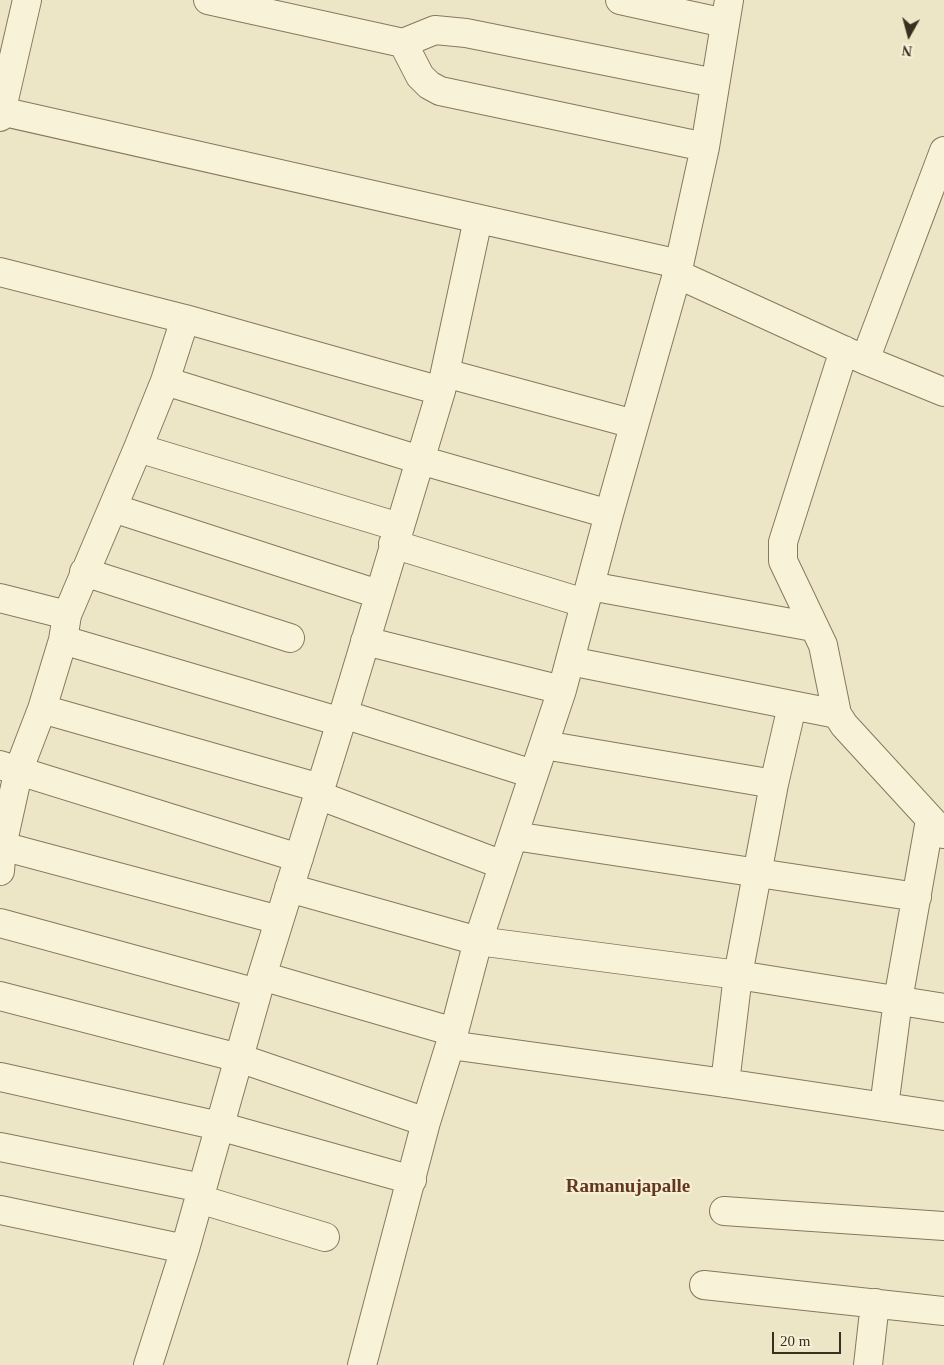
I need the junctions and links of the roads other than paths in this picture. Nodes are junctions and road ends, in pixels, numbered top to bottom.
1 (27, 0) edge
2 (208, 0) edge
3 (620, 0) edge
4 (727, 11) edge
5 (403, 43) junction
6 (715, 83) junction
7 (0, 113) edge
8 (704, 147) junction
9 (944, 151) edge
10 (478, 219) junction
11 (678, 269) junction
12 (0, 272) edge
13 (185, 319) junction
14 (854, 355) junction
15 (164, 381) junction
16 (443, 382) junction
17 (944, 392) edge
18 (634, 424) junction
19 (138, 448) junction
20 (420, 460) junction
21 (113, 508) junction
22 (609, 514) junction
23 (396, 536) junction
24 (84, 572) junction
25 (378, 594) junction
26 (587, 594) junction
27 (0, 598) edge
28 (65, 627) junction
29 (813, 627) junction
30 (290, 638) dead end
31 (365, 641) junction
32 (570, 661) junction
33 (562, 690) junction
34 (792, 706) junction
35 (42, 709) junction
36 (837, 714) junction
37 (342, 718) junction
38 (544, 745) junction
39 (10, 767) edge
40 (533, 774) junction
41 (774, 784) junction
42 (319, 792) junction
43 (937, 827) edge
44 (514, 836) junction
45 (1, 858) edge
46 (299, 858) junction
47 (503, 865) junction
48 (757, 874) junction
49 (289, 888) junction
50 (917, 897) junction
51 (279, 920) junction
52 (0, 923) edge
53 (478, 941) junction
54 (738, 974) junction
55 (259, 984) junction
56 (0, 996) edge
57 (898, 1000) junction
58 (944, 1008) edge
59 (452, 1039) junction
60 (239, 1058) junction
61 (0, 1076) edge
62 (725, 1083) junction
63 (884, 1107) junction
64 (944, 1116) edge
65 (426, 1122) junction
66 (219, 1126) junction
67 (0, 1147) edge
68 (412, 1180) junction
69 (200, 1193) junction
70 (0, 1210) edge
71 (724, 1211) dead end
72 (944, 1226) edge
73 (325, 1237) dead end
74 (185, 1249) junction
75 (704, 1285) dead end
76 (875, 1304) junction
77 (944, 1311) edge
78 (148, 1365) edge
79 (362, 1365) edge
80 (868, 1365) edge

1 - 7 street
2 - 5 street
3 - 4 street
4 - 6 street
5 - 6 street
5 - 8 street
6 - 8 street
7 - 10 street
8 - 11 street
9 - 14 street
10 - 11 street
10 - 16 street
11 - 14 street
11 - 18 street
12 - 13 street
13 - 15 street
13 - 16 street
14 - 17 street
14 - 29 street
15 - 19 street
15 - 20 street
16 - 18 street
16 - 20 street
18 - 22 street
19 - 21 street
19 - 23 street
20 - 22 street
20 - 23 street
21 - 24 street
21 - 25 street
22 - 26 street
23 - 25 street
23 - 26 street
24 - 28 street
24 - 30 street
25 - 31 street
26 - 29 street
26 - 32 street
27 - 28 street
28 - 35 street
28 - 37 street
29 - 36 street
31 - 33 street
31 - 37 street
32 - 33 street
32 - 34 street
33 - 38 street
34 - 36 street
34 - 41 street
35 - 39 street
35 - 42 street
36 - 43 street
37 - 40 street
37 - 42 street
38 - 40 street
38 - 41 street
39 - 45 street
39 - 46 street
40 - 44 street
41 - 48 street
42 - 46 street
42 - 47 street
43 - 50 street
44 - 47 street
44 - 48 street
45 - 51 street
46 - 49 street
47 - 53 street
48 - 50 street
48 - 54 street
49 - 51 street
49 - 53 street
50 - 57 street
51 - 55 street
52 - 55 street
53 - 54 street
53 - 59 street
54 - 57 street
54 - 62 street
55 - 59 street
55 - 60 street
56 - 60 street
57 - 58 street
57 - 63 street
59 - 62 street
59 - 65 street
60 - 65 street
60 - 66 street
61 - 66 street
62 - 63 street
63 - 64 street
65 - 68 street
66 - 68 street
66 - 69 street
67 - 69 street
68 - 79 street
69 - 73 street
69 - 74 street
70 - 74 street
71 - 72 street
74 - 78 street
75 - 76 street
76 - 77 street
76 - 80 street

